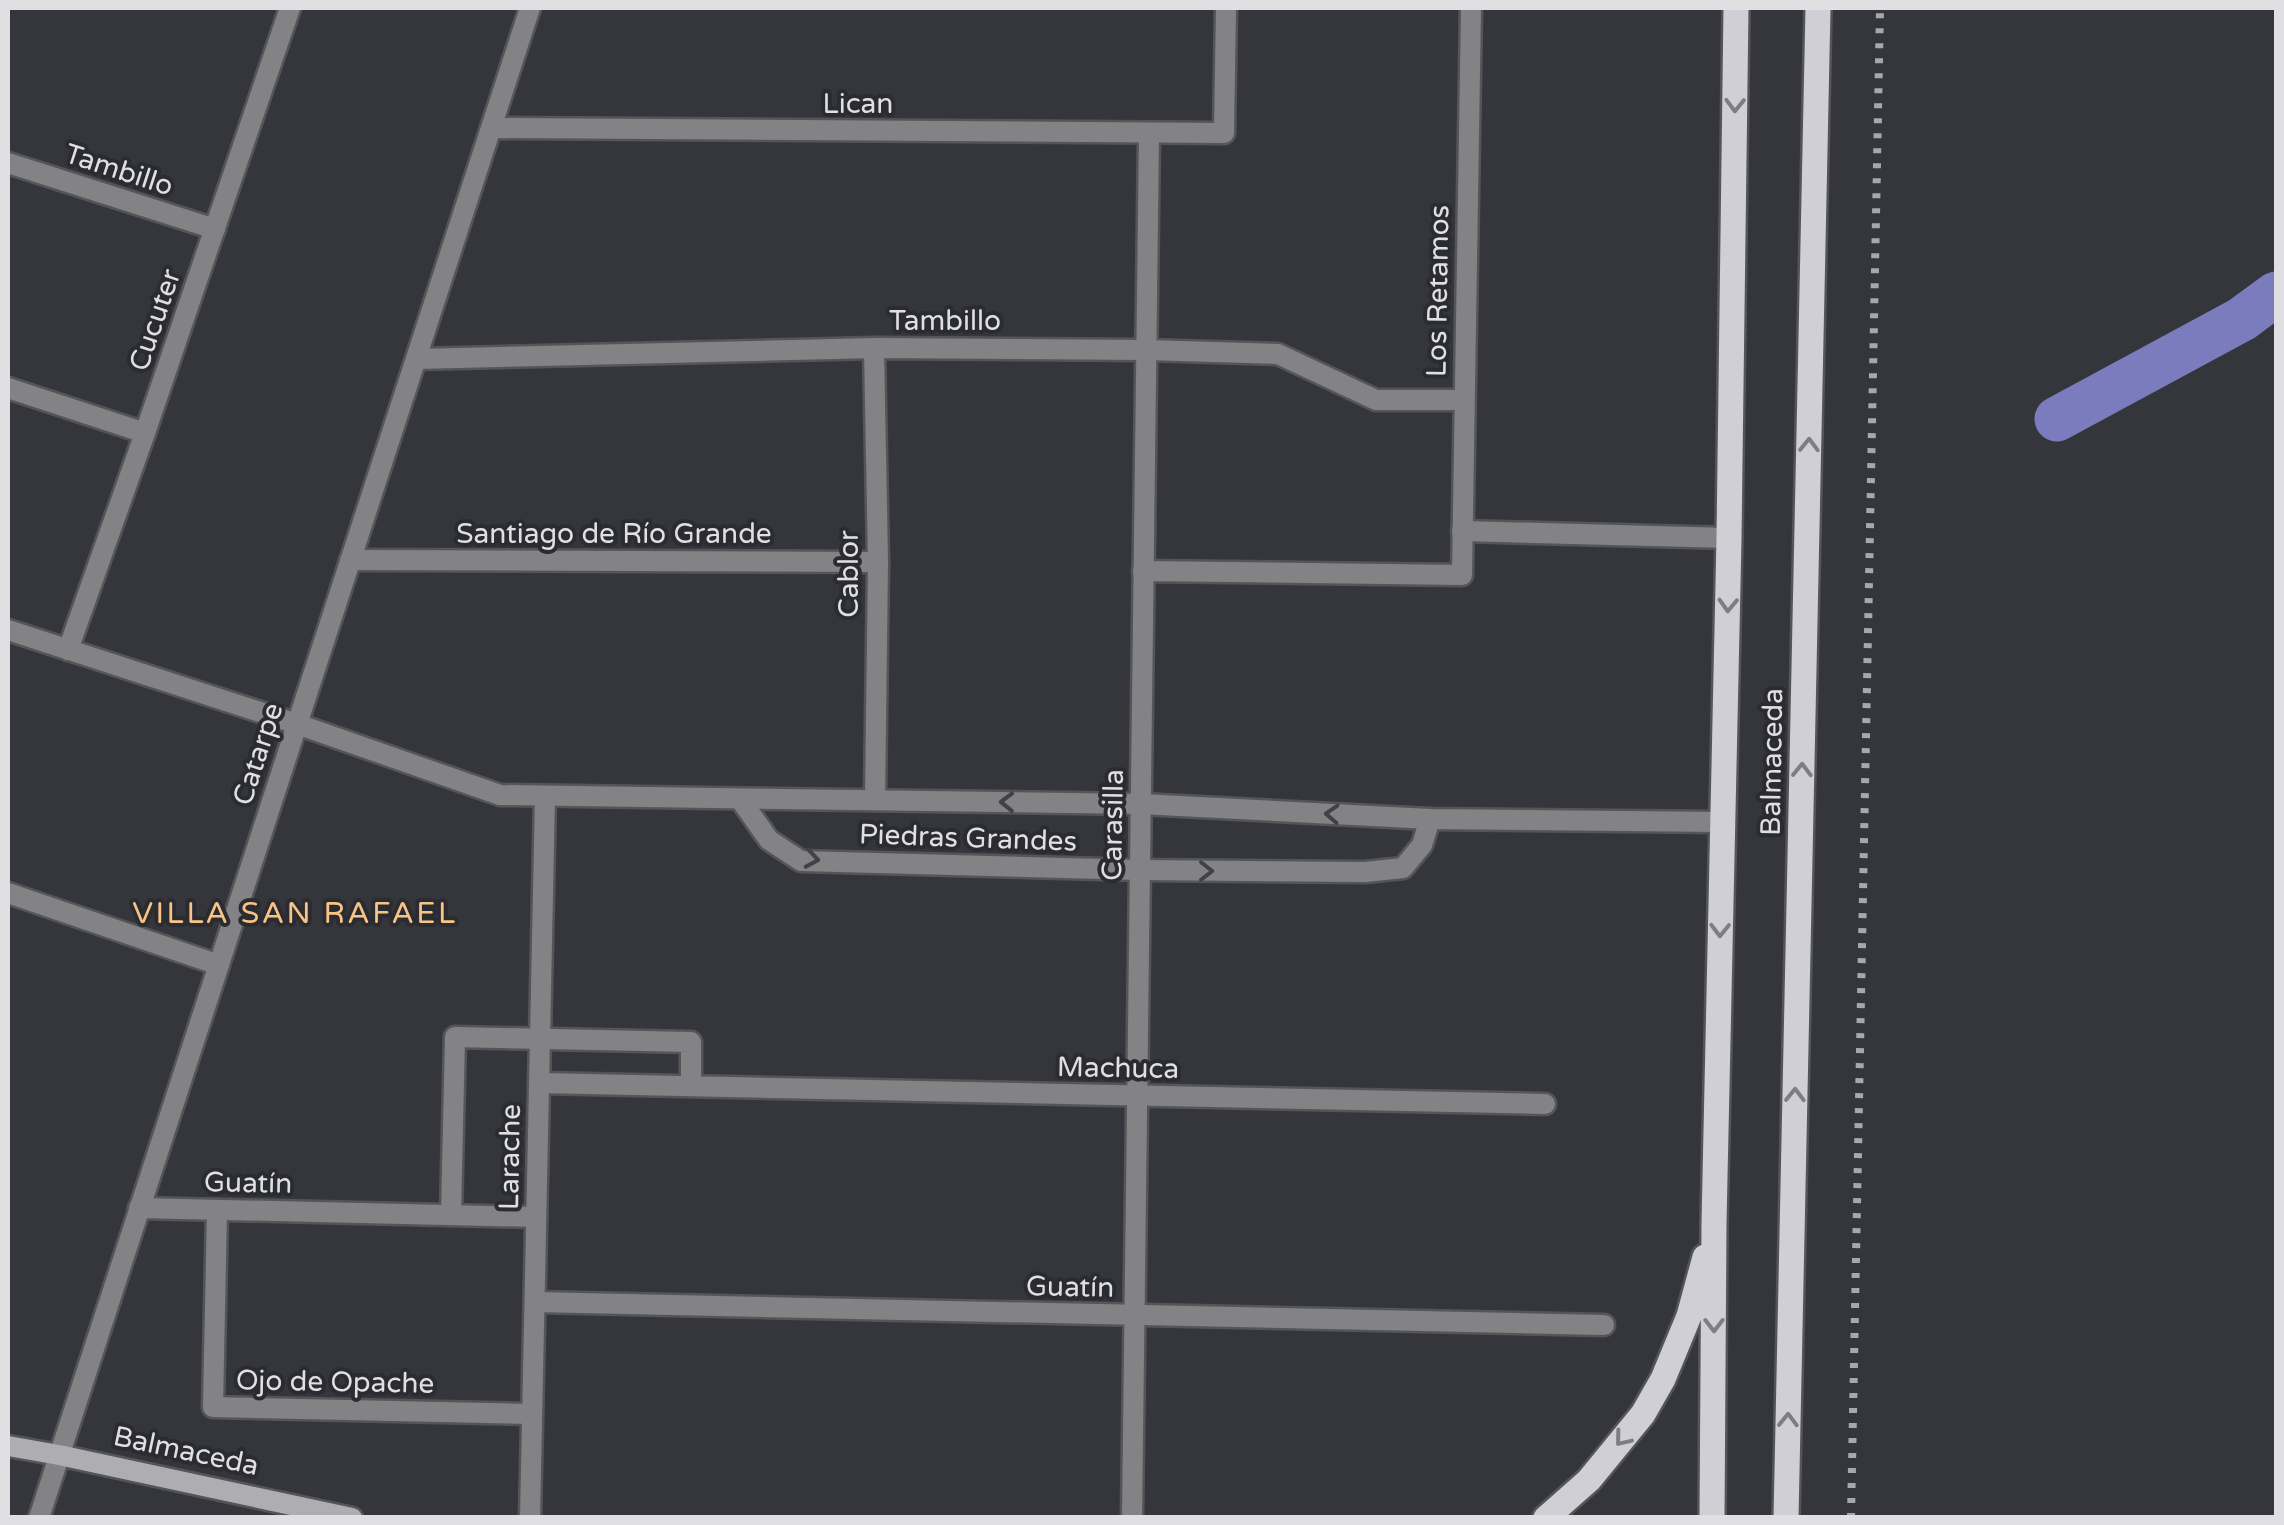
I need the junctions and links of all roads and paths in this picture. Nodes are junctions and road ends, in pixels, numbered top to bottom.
1 (290, 8) edge
2 (530, 8) edge
3 (1226, 8) edge
4 (1471, 8) edge
5 (1736, 8) edge
6 (1818, 8) edge
7 (491, 128) junction
8 (1149, 134) junction
9 (8, 163) edge
10 (214, 229) junction
11 (874, 348) junction
12 (1147, 350) junction
13 (416, 359) junction
14 (8, 388) edge
15 (1464, 400) junction
16 (145, 434) junction
17 (1462, 532) junction
18 (1730, 538) junction
19 (350, 560) junction
20 (878, 562) junction
21 (1144, 571) junction
22 (8, 630) edge
23 (68, 650) junction
24 (297, 724) junction
25 (545, 797) junction
26 (740, 800) junction
27 (875, 800) junction
28 (1141, 804) junction
29 (1430, 818) junction
30 (1722, 822) junction
31 (1140, 870) junction
32 (8, 893) edge
33 (219, 965) junction
34 (540, 1039) junction
35 (539, 1083) junction
36 (691, 1086) junction
37 (1137, 1096) junction
38 (1545, 1104) dead end
39 (139, 1208) junction
40 (217, 1210) junction
41 (452, 1215) junction
42 (536, 1217) junction
43 (1714, 1223) junction
44 (535, 1302) junction
45 (1134, 1316) junction
46 (1604, 1325) dead end
47 (532, 1414) junction
48 (8, 1446) edge
49 (60, 1455) junction
50 (39, 1518) edge
51 (352, 1518) edge
52 (530, 1518) edge
53 (1132, 1518) edge
54 (1546, 1518) edge
55 (1712, 1518) edge
56 (1786, 1518) edge

1 - 10 street, Cucuter
2 - 7 street, Catarpe
3 - 8 street, Lican
4 - 15 street, Los Retamos
5 -> 18 main road, Balmaceda
56 -> 6 main road, Balmaceda
7 - 8 street, Lican
7 - 13 street, Catarpe
8 - 12 street, Carasilla
9 - 10 street, Tambillo
10 - 16 street, Cucuter
11 - 12 street, Tambillo
11 - 13 street, Tambillo
11 - 20 street, Cablor
12 - 15 street, Tambillo
12 - 21 street, Carasilla
13 - 19 street, Catarpe
14 - 16 street
15 - 17 street, Los Retamos
16 - 23 street, Cucuter
17 - 18 street
17 - 21 street, Los Retamos
18 -> 30 main road, Balmaceda
19 - 20 street, Santiago de Río Grande
19 - 24 street, Catarpe
20 - 27 street, Cablor
21 - 28 street, Carasilla
22 - 23 street, Piedras Grandes
23 - 24 street, Piedras Grandes
24 - 25 street, Piedras Grandes
24 - 33 street, Catarpe
25 - 26 street, Piedras Grandes
25 - 34 street, Larache
26 - 27 street, Piedras Grandes
26 -> 31 street, Piedras Grandes
28 -> 27 street, Piedras Grandes
29 -> 28 street, Piedras Grandes
28 - 31 street, Carasilla
29 - 30 street, Piedras Grandes
31 -> 29 street, Piedras Grandes
30 -> 43 main road, Balmaceda
31 - 37 street, Carasilla
32 - 33 street
33 - 39 street, Catarpe
34 - 35 street, Larache
34 - 36 street
34 - 41 street, Larache
35 - 36 street, Machuca
35 - 42 street, Larache
36 - 37 street, Machuca
37 - 38 street, Machuca
37 - 45 street, Carasilla
39 - 40 street, Guatín
39 - 49 street, Catarpe
40 - 41 street, Guatín
40 - 47 street, Ojo de Opache
41 - 42 street, Guatín
42 - 44 street, Larache
43 -> 54 main road
43 -> 55 main road, Balmaceda
44 - 45 street, Guatín
44 - 47 street, Larache
45 - 46 street, Guatín
45 - 53 street, Carasilla
47 - 52 street, Larache
48 - 49 main road, Balmaceda
49 - 50 street, Catarpe
49 - 51 main road, Balmaceda

